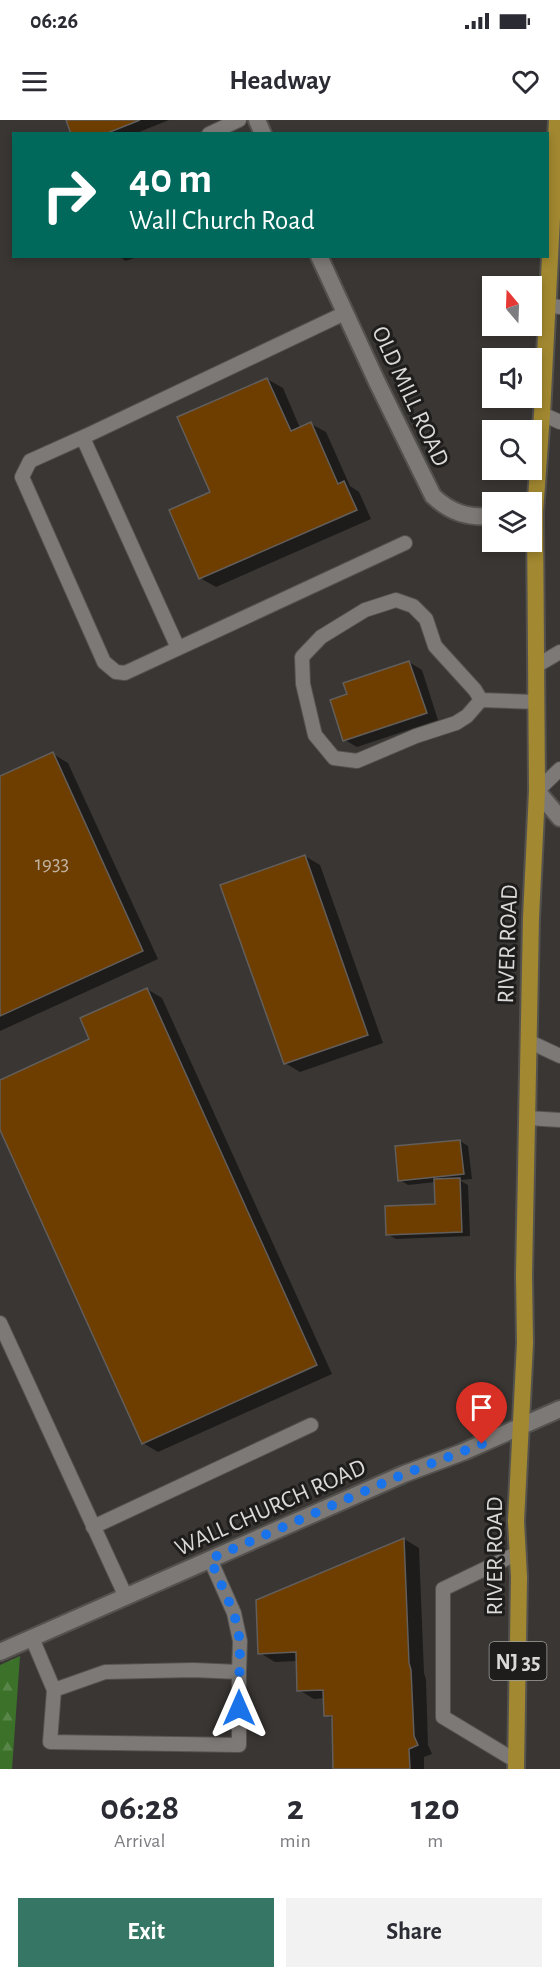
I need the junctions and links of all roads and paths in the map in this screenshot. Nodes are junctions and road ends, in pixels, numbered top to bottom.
1 (239, 120) edge
2 (557, 120) edge
3 (213, 132) edge
4 (320, 258) edge
5 (554, 306) edge
6 (345, 313) junction
7 (542, 414) junction
8 (560, 422) edge
9 (82, 438) junction
10 (535, 492) edge
11 (482, 517) edge
12 (405, 543) dead end
13 (534, 552) edge
14 (178, 648) junction
15 (560, 652) edge
16 (536, 666) junction
17 (481, 700) junction
18 (536, 702) junction
19 (560, 769) edge
20 (537, 791) junction
21 (560, 818) edge
22 (528, 1041) junction
23 (560, 1056) edge
24 (527, 1118) junction
25 (560, 1120) edge
26 (0, 1323) edge
27 (560, 1409) edge
28 (310, 1425) dead end
29 (520, 1428) junction
30 (93, 1527) junction
31 (518, 1553) junction
32 (210, 1559) junction
33 (126, 1597) junction
34 (32, 1638) junction
35 (0, 1652) edge
36 (239, 1672) junction
37 (54, 1689) junction
38 (516, 1765) edge

1 - 3 lane
2 - 5 highway, RIVER ROAD / NJ 35
4 - 6 street, OLD MILL ROAD
5 - 7 highway, RIVER ROAD / NJ 35
6 - 9 lane
6 - 11 street, OLD MILL ROAD
7 - 8 lane
7 - 10 highway, RIVER ROAD / NJ 35
9 - 14 lane
9 - 14 lane
12 - 14 lane
13 - 16 highway, RIVER ROAD / NJ 35
15 - 16 lane
16 - 18 highway, RIVER ROAD / NJ 35
17 - 17 lane
17 - 18 lane
18 - 20 highway, RIVER ROAD / NJ 35
19 - 20 lane
20 - 21 street
20 - 22 highway, RIVER ROAD / NJ 35
22 - 23 lane
22 - 24 highway, RIVER ROAD / NJ 35
24 - 25 lane
24 - 29 highway, RIVER ROAD / NJ 35
26 - 30 lane
27 - 29 street, WALL CHURCH ROAD
28 - 30 lane
29 - 31 highway, RIVER ROAD / NJ 35
29 - 32 street, WALL CHURCH ROAD
30 - 33 lane
31 - 38 highway, RIVER ROAD / NJ 35
31 - 38 lane
32 - 33 street, WALL CHURCH ROAD
32 - 36 lane
33 - 34 street, WALL CHURCH ROAD
34 - 35 street, WALL CHURCH ROAD
34 - 37 lane
36 - 37 lane
36 - 37 lane

